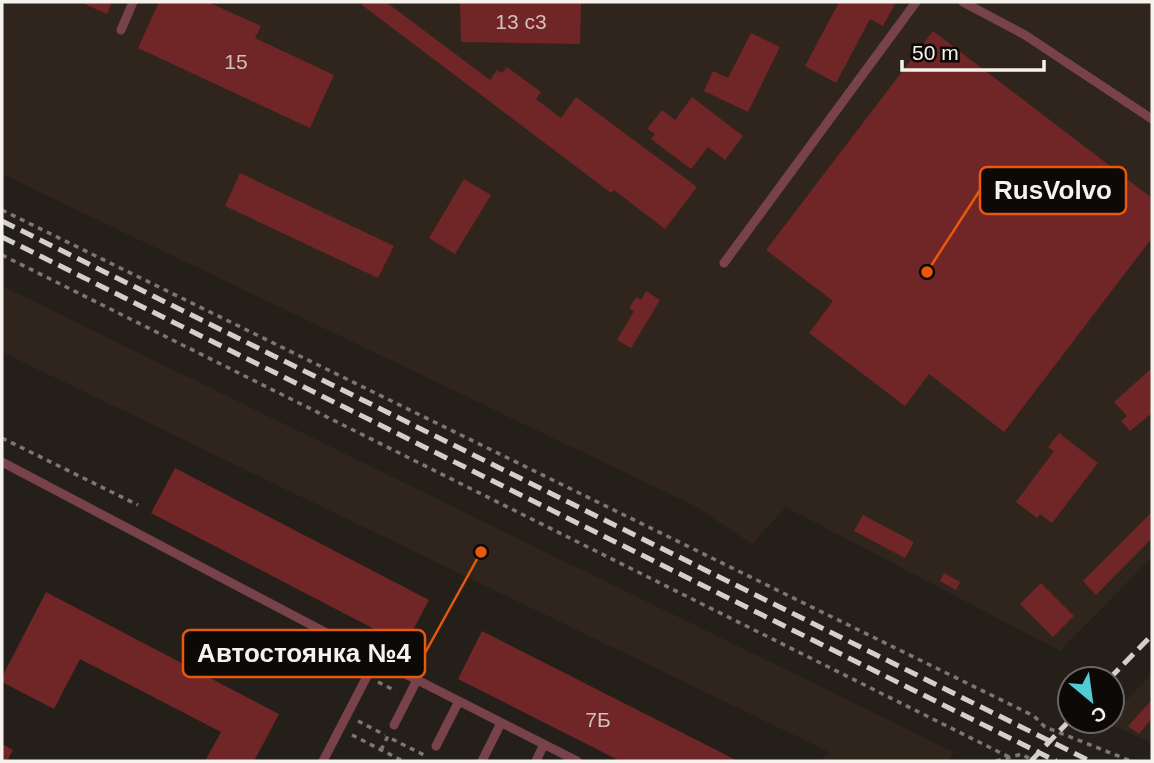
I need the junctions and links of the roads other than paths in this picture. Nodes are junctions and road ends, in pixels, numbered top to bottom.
1 (133, 2) edge
2 (916, 2) edge
3 (963, 2) edge
4 (121, 30) dead end
5 (1152, 119) edge
6 (724, 262) dead end
7 (2, 462) edge
8 (376, 659) junction
9 (417, 680) junction
10 (459, 701) junction
11 (502, 723) junction
12 (394, 725) dead end
13 (544, 744) junction
14 (436, 746) dead end
15 (323, 761) edge
16 (482, 761) edge
17 (536, 761) edge
18 (577, 761) edge

1 - 4 lane
2 - 6 lane
3 - 5 lane
7 - 8 lane
8 - 9 lane
8 - 15 lane
9 - 10 lane
9 - 12 lane
10 - 11 lane
10 - 14 lane
11 - 13 lane
11 - 16 lane
13 - 17 lane
13 - 18 lane

